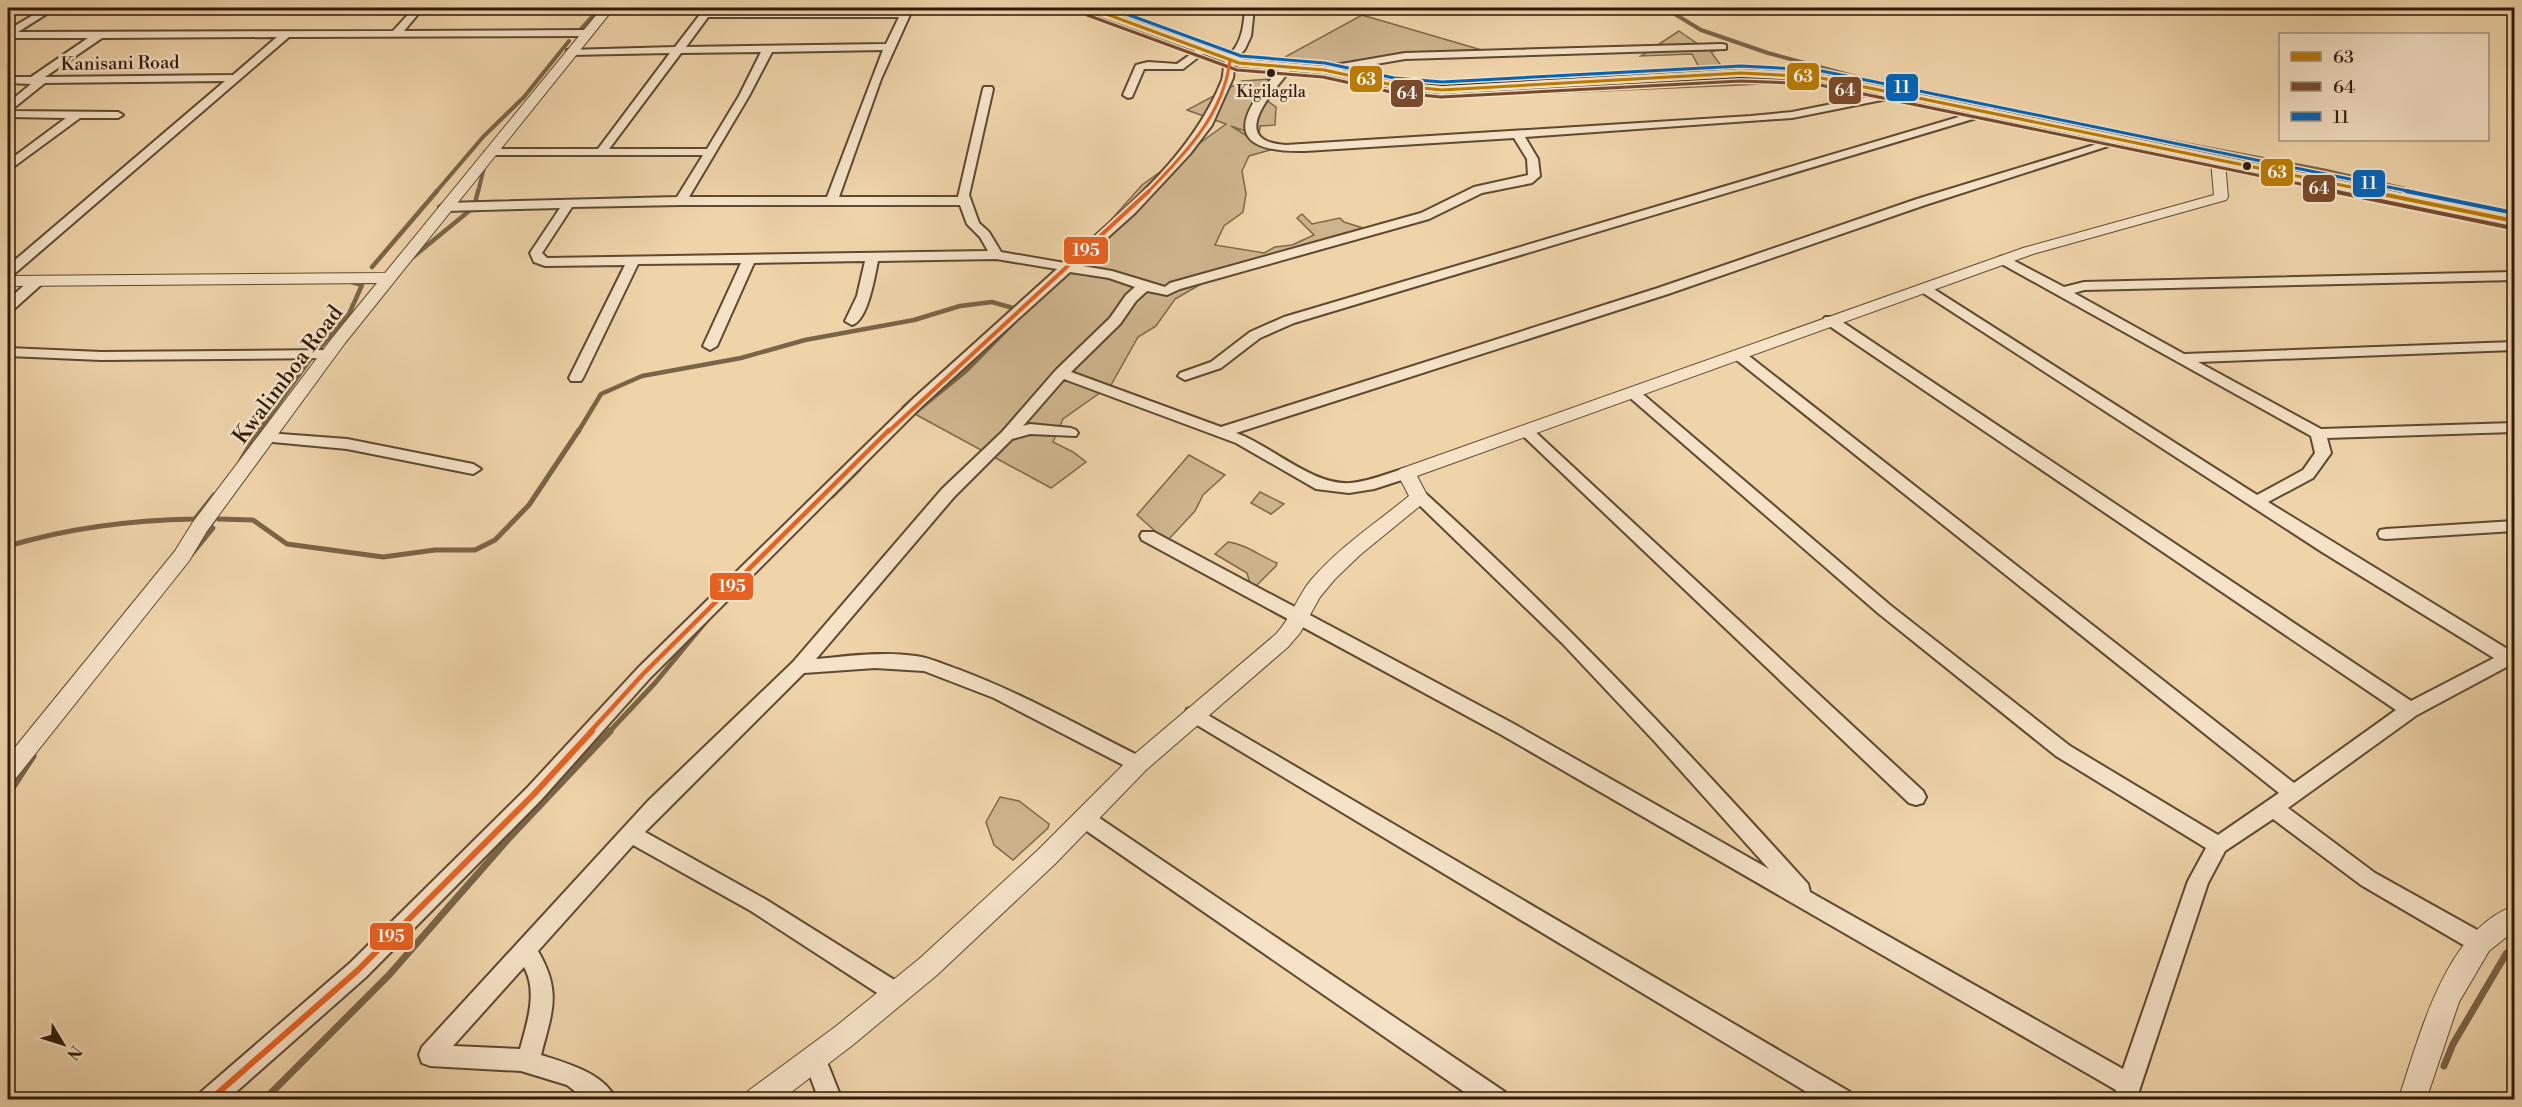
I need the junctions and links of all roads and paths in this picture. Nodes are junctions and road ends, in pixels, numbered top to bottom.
1 (51, 8) edge
2 (418, 8) edge
3 (608, 8) edge
4 (1090, 8) edge
5 (1250, 8) edge
6 (707, 11) edge
7 (746, 11) edge
8 (907, 11) edge
9 (397, 32) junction
10 (586, 33) junction
11 (287, 34) junction
12 (99, 35) junction
13 (889, 47) junction
14 (1722, 47) dead end
15 (768, 50) junction
16 (1201, 50) junction
17 (675, 51) junction
18 (571, 52) junction
19 (1230, 60) junction
20 (1287, 68) junction
21 (1324, 70) junction
22 (233, 78) junction
23 (8, 80) edge
24 (32, 81) junction
25 (988, 89) dead end
26 (1902, 93) junction
27 (1128, 95) dead end
28 (8, 108) edge
29 (1989, 111) junction
30 (8, 114) edge
31 (77, 115) junction
32 (118, 115) dead end
33 (1517, 134) junction
34 (2121, 140) junction
35 (490, 152) junction
36 (601, 152) junction
37 (710, 152) junction
38 (2218, 161) junction
39 (9, 164) edge
40 (681, 201) junction
41 (966, 201) junction
42 (831, 202) junction
43 (568, 205) junction
44 (445, 207) junction
45 (2514, 221) edge
46 (996, 255) junction
47 (872, 257) junction
48 (749, 260) junction
49 (2005, 260) junction
50 (633, 262) junction
51 (1067, 266) junction
52 (8, 272) edge
53 (2514, 276) edge
54 (388, 278) junction
55 (8, 281) edge
56 (37, 281) junction
57 (1144, 286) junction
58 (1924, 290) junction
59 (2061, 292) junction
60 (8, 308) edge
61 (1830, 320) junction
62 (852, 321) dead end
63 (710, 346) dead end
64 (2514, 346) edge
65 (8, 352) edge
66 (328, 354) junction
67 (1739, 355) junction
68 (2181, 358) junction
69 (1061, 373) junction
70 (1185, 376) dead end
71 (576, 378) dead end
72 (1633, 393) junction
73 (2514, 427) edge
74 (1526, 431) junction
75 (1222, 432) junction
76 (1071, 433) dead end
77 (2319, 434) junction
78 (1007, 435) junction
79 (267, 438) junction
80 (473, 469) dead end
81 (1406, 473) junction
82 (1419, 497) junction
83 (2257, 502) junction
84 (2514, 526) edge
85 (2386, 534) dead end
86 (1148, 536) dead end
87 (1298, 615) junction
88 (2511, 656) edge
89 (799, 667) junction
90 (2410, 710) junction
91 (1194, 714) junction
92 (1138, 764) junction
93 (8, 772) edge
94 (2294, 794) junction
95 (1916, 797) dead end
96 (2272, 807) junction
97 (1085, 819) junction
98 (631, 834) junction
99 (2218, 845) junction
100 (1812, 901) junction
101 (2514, 917) edge
102 (2480, 944) junction
103 (525, 949) junction
104 (896, 993) junction
105 (815, 1060) junction
106 (528, 1062) junction
107 (2127, 1092) edge
108 (209, 1100) edge
109 (605, 1100) edge
110 (758, 1100) edge
111 (831, 1100) edge
112 (1497, 1100) edge
113 (1842, 1100) edge
114 (2412, 1100) edge

1 - 12 street
2 - 9 street
3 - 10 street, Kwalimboa Road
4 - 16 main road
5 - 19 street
6 - 7 street
6 - 17 street
7 - 8 street
8 - 13 street
9 - 10 street
9 - 11 street
10 - 18 street, Kwalimboa Road
11 - 12 street
11 - 22 street
12 - 24 street
13 - 15 street
13 - 42 street
14 - 21 street
15 - 17 street
15 - 37 street
16 - 19 main road
16 - 27 street
17 - 18 street
17 - 36 street
18 - 35 street, Kwalimboa Road
19 - 20 main road
19 - 51 street
20 - 21 main road
20 - 33 street
21 - 26 main road
22 - 24 street, Kanisani Road
22 - 52 street
23 - 24 street, Kanisani Road
24 - 28 street
25 - 41 street
26 - 29 main road
26 - 33 street
29 - 34 main road
29 - 70 street
30 - 31 street
31 - 32 street
31 - 39 street
33 - 57 street
34 - 38 main road
34 - 75 street
35 - 36 street
35 - 44 street, Kwalimboa Road
36 - 37 street
37 - 40 street
38 - 45 main road
38 - 49 street
40 - 42 street
40 - 43 street
41 - 42 street
41 - 46 street
43 - 44 street
43 - 50 street
44 - 54 street, Kwalimboa Road
46 - 47 street
46 - 51 street
47 - 48 street
47 - 62 street
48 - 50 street
48 - 63 street
49 - 58 street
49 - 59 street
50 - 71 street
51 - 57 street
51 - 108 street
53 - 59 street
54 - 56 street
54 - 66 street, Kwalimboa Road
55 - 56 street
56 - 60 street
57 - 69 street
58 - 61 street
58 - 83 street
59 - 68 street
61 - 67 street
61 - 90 street
64 - 68 street
65 - 66 street
66 - 79 street, Kwalimboa Road
67 - 72 street
67 - 94 street
68 - 77 street
69 - 75 street
69 - 78 street
72 - 74 street
72 - 99 street
73 - 77 street
74 - 81 street
74 - 95 street
75 - 81 street
76 - 78 street
77 - 83 street
78 - 89 street
79 - 80 street
79 - 93 street, Kwalimboa Road
81 - 82 street
82 - 87 street
82 - 100 street
83 - 88 street
84 - 85 street
86 - 87 street
87 - 91 street
87 - 100 street
88 - 90 street
89 - 92 street
89 - 98 street
90 - 94 street
91 - 92 street
91 - 113 street
92 - 97 street
94 - 96 street
96 - 99 street
96 - 102 street
97 - 104 street
97 - 112 street
98 - 103 street
98 - 104 street
99 - 107 street
100 - 107 street
101 - 102 street
102 - 114 street
103 - 106 street
103 - 106 street
104 - 105 street
105 - 110 street
105 - 111 street
106 - 109 street

